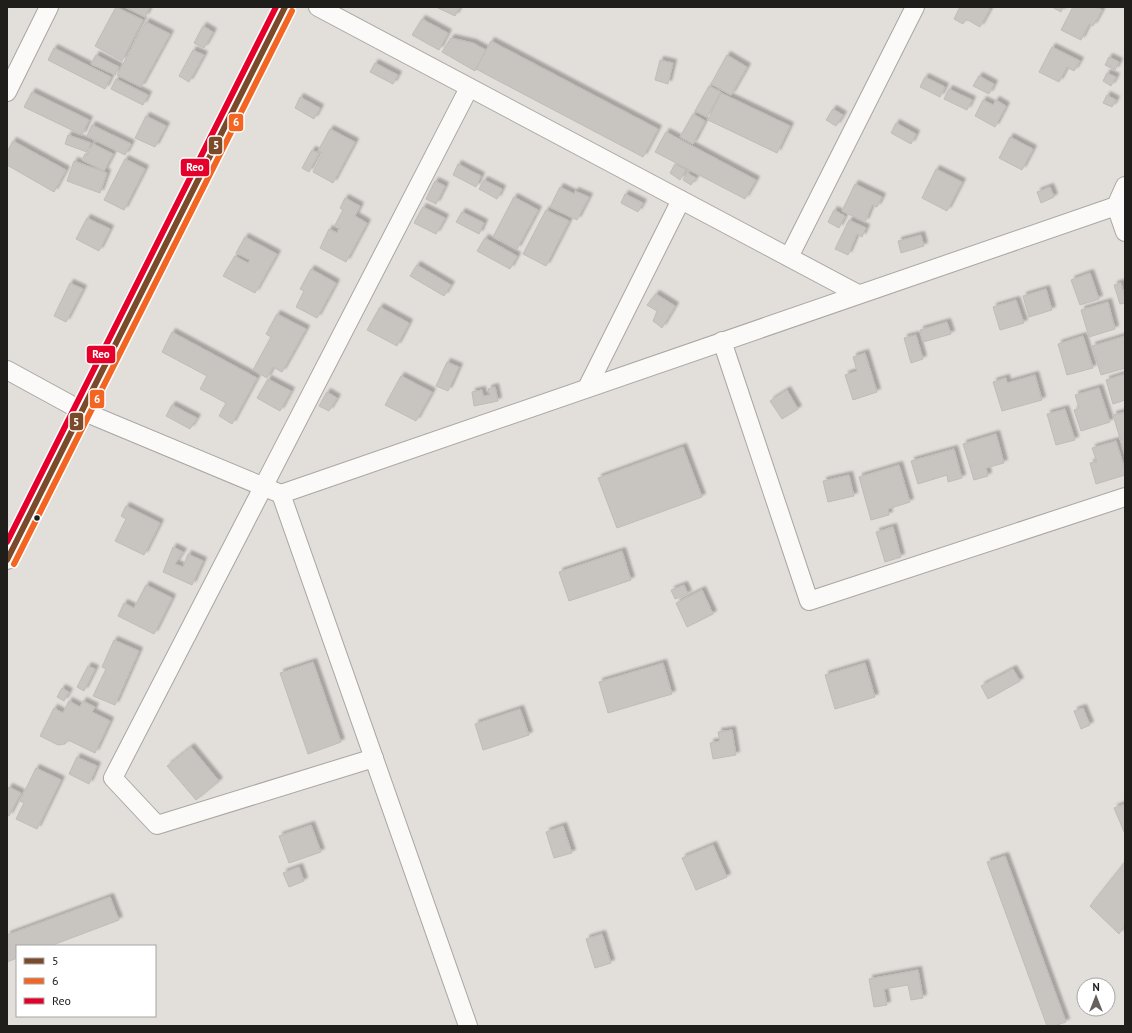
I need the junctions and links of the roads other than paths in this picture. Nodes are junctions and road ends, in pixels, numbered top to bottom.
1 (49, 7) edge
2 (285, 7) edge
3 (318, 7) edge
4 (915, 7) edge
5 (470, 88) junction
6 (7, 92) edge
7 (1125, 186) edge
8 (681, 200) junction
9 (1116, 206) junction
10 (1125, 232) edge
11 (790, 257) junction
12 (858, 294) junction
13 (722, 341) junction
14 (7, 370) edge
15 (587, 388) junction
16 (82, 411) junction
17 (264, 486) junction
18 (281, 494) junction
19 (1125, 497) edge
20 (7, 560) edge
21 (374, 758) junction
22 (468, 1026) edge

1 - 6 street
2 - 16 street
3 - 5 street
4 - 11 street
5 - 8 street
5 - 17 street
7 - 9 street
8 - 11 street
8 - 15 street
9 - 10 street
9 - 12 street
11 - 12 street
12 - 13 street
13 - 15 street
13 - 19 street
14 - 16 street
15 - 18 street
16 - 17 street
16 - 20 street
17 - 18 street
17 - 21 street
18 - 21 street
21 - 22 street

